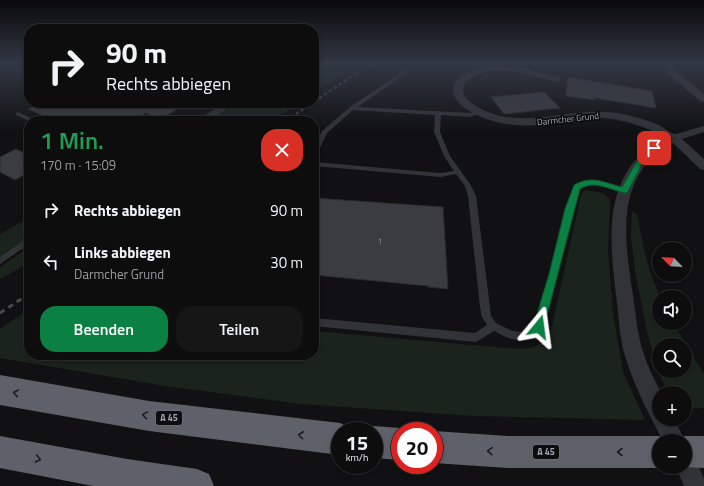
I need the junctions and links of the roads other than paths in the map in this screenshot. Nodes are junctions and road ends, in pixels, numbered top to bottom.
1 (383, 87) edge
2 (458, 87) edge
3 (689, 87) edge
4 (704, 99) edge
5 (223, 108) edge
6 (352, 108) junction
7 (477, 112) junction
8 (438, 113) junction
9 (18, 114) dead end
10 (209, 116) edge
11 (24, 117) edge
12 (704, 129) edge
13 (675, 138) junction
14 (319, 143) edge
15 (319, 164) edge
16 (704, 166) edge
17 (458, 172) junction
18 (624, 191) junction
19 (24, 244) edge
20 (0, 261) edge
21 (319, 322) edge
22 (493, 326) junction
23 (0, 390) edge
24 (652, 396) edge
25 (331, 438) edge
26 (443, 447) edge
27 (0, 452) edge
28 (652, 452) edge
29 (692, 452) edge
30 (704, 452) edge
31 (690, 474) edge
32 (197, 486) edge
33 (696, 486) edge

1 - 6 lane
2 - 7 street, Darmcher Grund
3 - 4 street
5 - 10 street
6 - 8 lane
6 - 14 lane
7 - 8 lane
7 - 13 street, Darmcher Grund
8 - 17 lane
9 - 11 lane
12 - 13 street
13 - 16 street, Darmcher Grund
13 - 18 street
15 - 17 lane
17 - 22 lane
18 - 22 lane
18 - 24 street
19 - 20 lane
21 - 22 lane
25 -> 23 highway, A 45
28 -> 26 highway, A 45
27 -> 32 highway
29 - 30 highway
31 - 33 street

